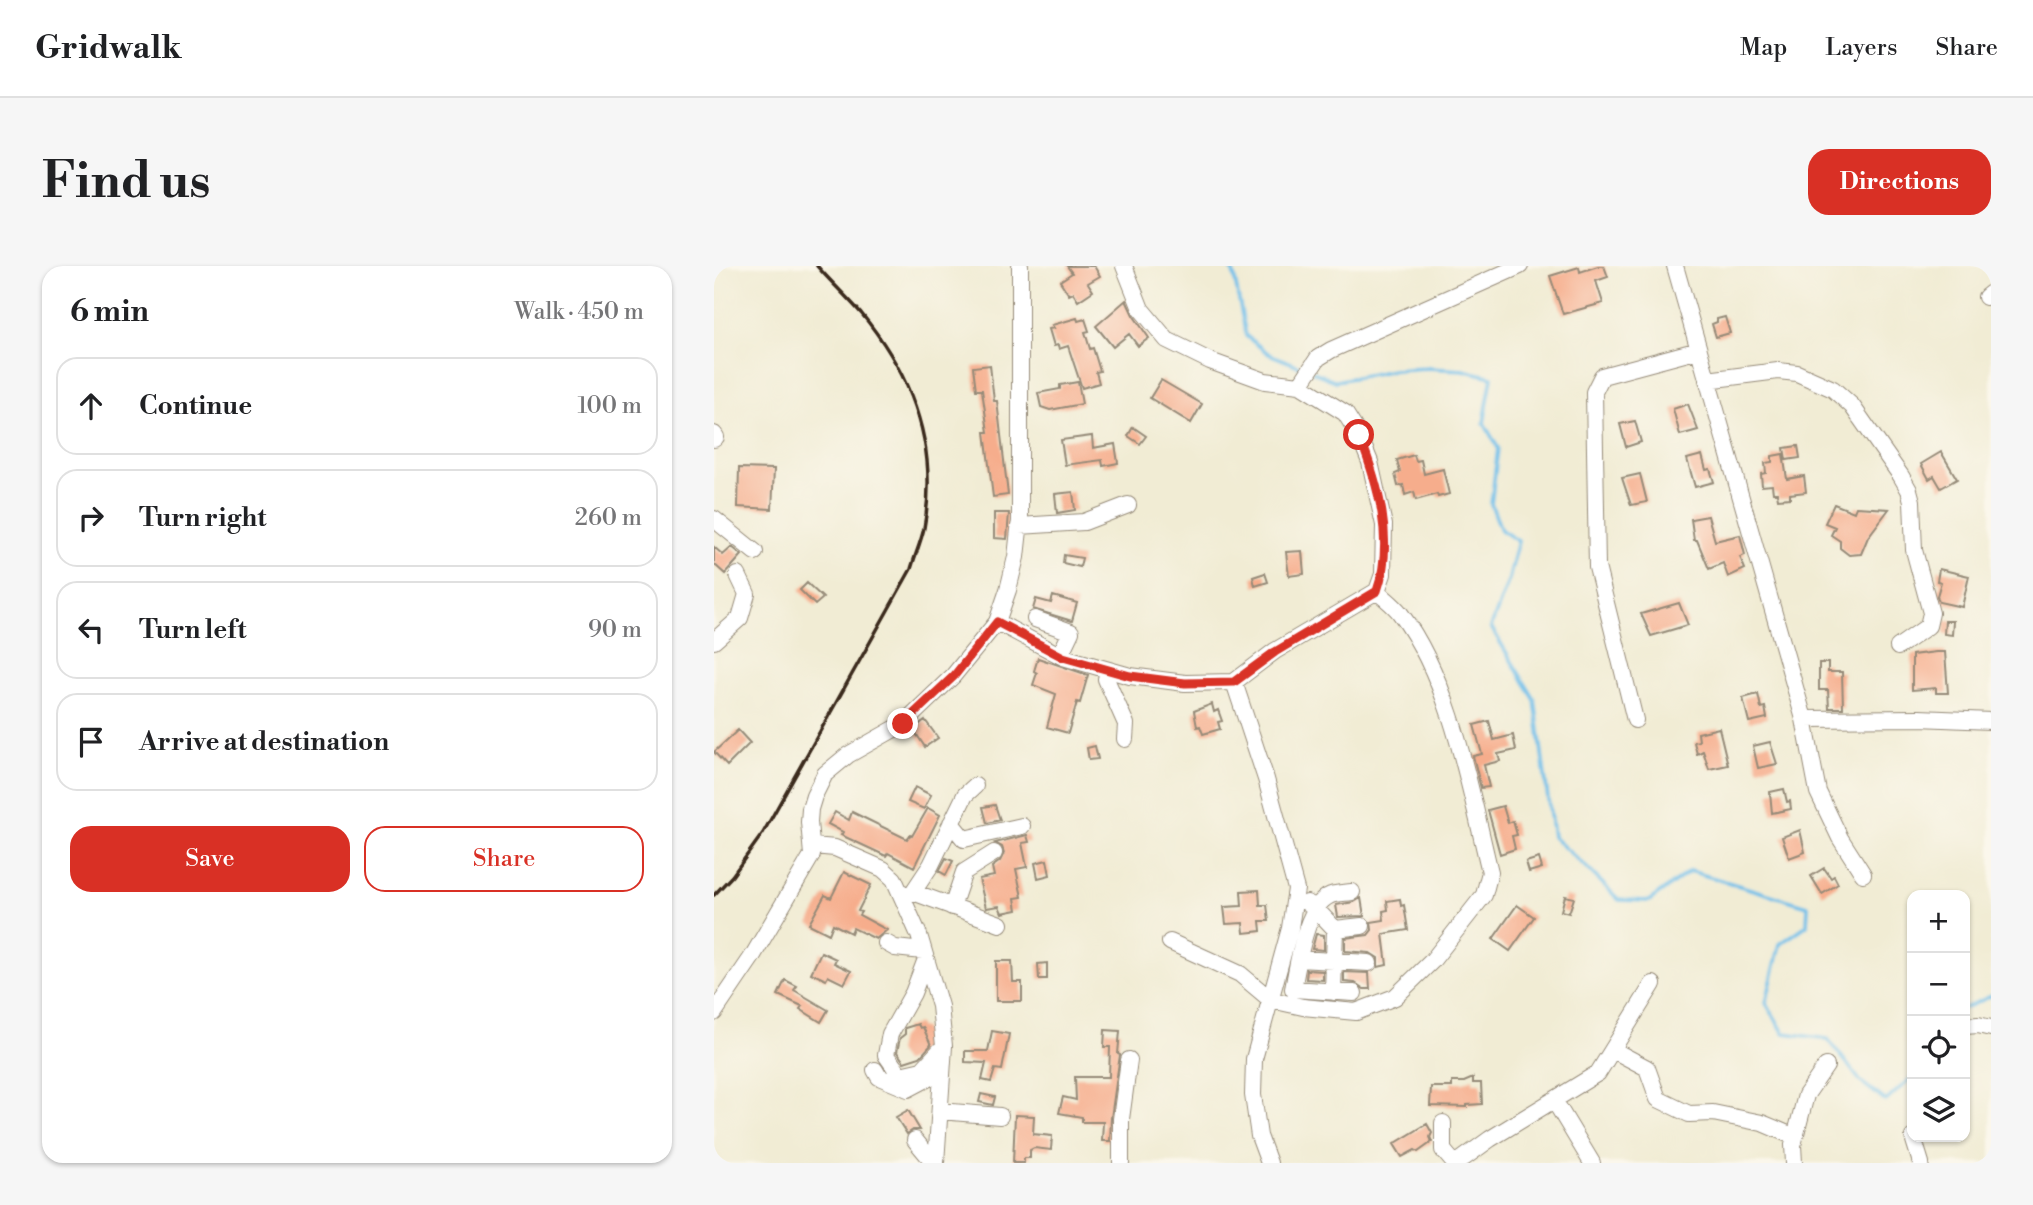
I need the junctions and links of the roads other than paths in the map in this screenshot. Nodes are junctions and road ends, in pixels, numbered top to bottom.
1 (1020, 266) edge
2 (1124, 266) edge
3 (1520, 266) edge
4 (1675, 266) edge
5 (1699, 350) junction
6 (1707, 380) junction
7 (1300, 385) junction
8 (1128, 505) dead end
9 (714, 519) edge
10 (1020, 526) junction
11 (755, 552) dead end
12 (737, 575) dead end
13 (1377, 591) junction
14 (1035, 619) dead end
15 (997, 622) junction
16 (714, 641) edge
17 (1898, 647) dead end
18 (1060, 655) junction
19 (1109, 670) junction
20 (1234, 682) junction
21 (1804, 719) junction
22 (1635, 720) dead end
23 (1991, 721) edge
24 (1125, 739) dead end
25 (975, 786) dead end
26 (951, 823) junction
27 (1022, 826) dead end
28 (813, 846) junction
29 (994, 853) dead end
30 (1863, 874) dead end
31 (1352, 892) dead end
32 (908, 893) junction
33 (1295, 897) junction
34 (951, 907) junction
35 (1315, 908) junction
36 (1000, 925) dead end
37 (1362, 926) dead end
38 (1335, 929) junction
39 (1170, 942) dead end
40 (886, 943) dead end
41 (925, 955) junction
42 (1299, 959) junction
43 (1334, 961) junction
44 (1369, 963) dead end
45 (1653, 984) dead end
46 (1333, 992) junction
47 (1354, 993) dead end
48 (1271, 1000) junction
49 (714, 1013) edge
50 (1970, 1026) edge
51 (1991, 1028) edge
52 (944, 1046) junction
53 (1613, 1050) junction
54 (1129, 1060) dead end
55 (1826, 1066) dead end
56 (875, 1070) dead end
57 (942, 1071) junction
58 (1555, 1100) junction
59 (940, 1111) junction
60 (1000, 1116) dead end
61 (1795, 1137) junction
62 (915, 1140) dead end
63 (1914, 1142) edge
64 (935, 1163) edge
65 (1121, 1163) edge
66 (1269, 1163) edge
67 (1434, 1163) edge
68 (1455, 1163) edge
69 (1592, 1163) edge
70 (1794, 1163) edge
71 (1921, 1163) edge

1 - 10 street
2 - 7 street
3 - 7 street
4 - 5 street
5 - 6 street
5 - 22 street
6 - 17 street
6 - 21 street
7 - 13 street
8 - 10 street
9 - 11 street
10 - 15 street
12 - 16 street
13 - 20 street
13 - 48 street
14 - 18 street
15 - 18 street
15 - 28 street
18 - 19 street
19 - 20 street
19 - 24 street
20 - 33 street
21 - 23 street
21 - 30 street
25 - 26 street
26 - 27 street
26 - 32 street
28 - 32 street
28 - 49 street
29 - 34 street
31 - 35 street
32 - 34 street
32 - 41 street
33 - 35 street
33 - 48 street
34 - 36 street
35 - 38 street
35 - 42 street
37 - 38 street
38 - 43 street
39 - 48 street
40 - 41 street
41 - 52 street
41 - 52 street
42 - 43 street
42 - 46 street
43 - 44 street
43 - 46 street
45 - 53 street
46 - 47 street
48 - 66 street
50 - 51 street
52 - 57 street
53 - 58 street
53 - 61 street
54 - 65 street
55 - 61 street
56 - 57 street
57 - 59 street
58 - 68 street
58 - 69 street
59 - 60 street
59 - 64 street
61 - 70 street
62 - 64 street
63 - 71 street
67 - 68 street

